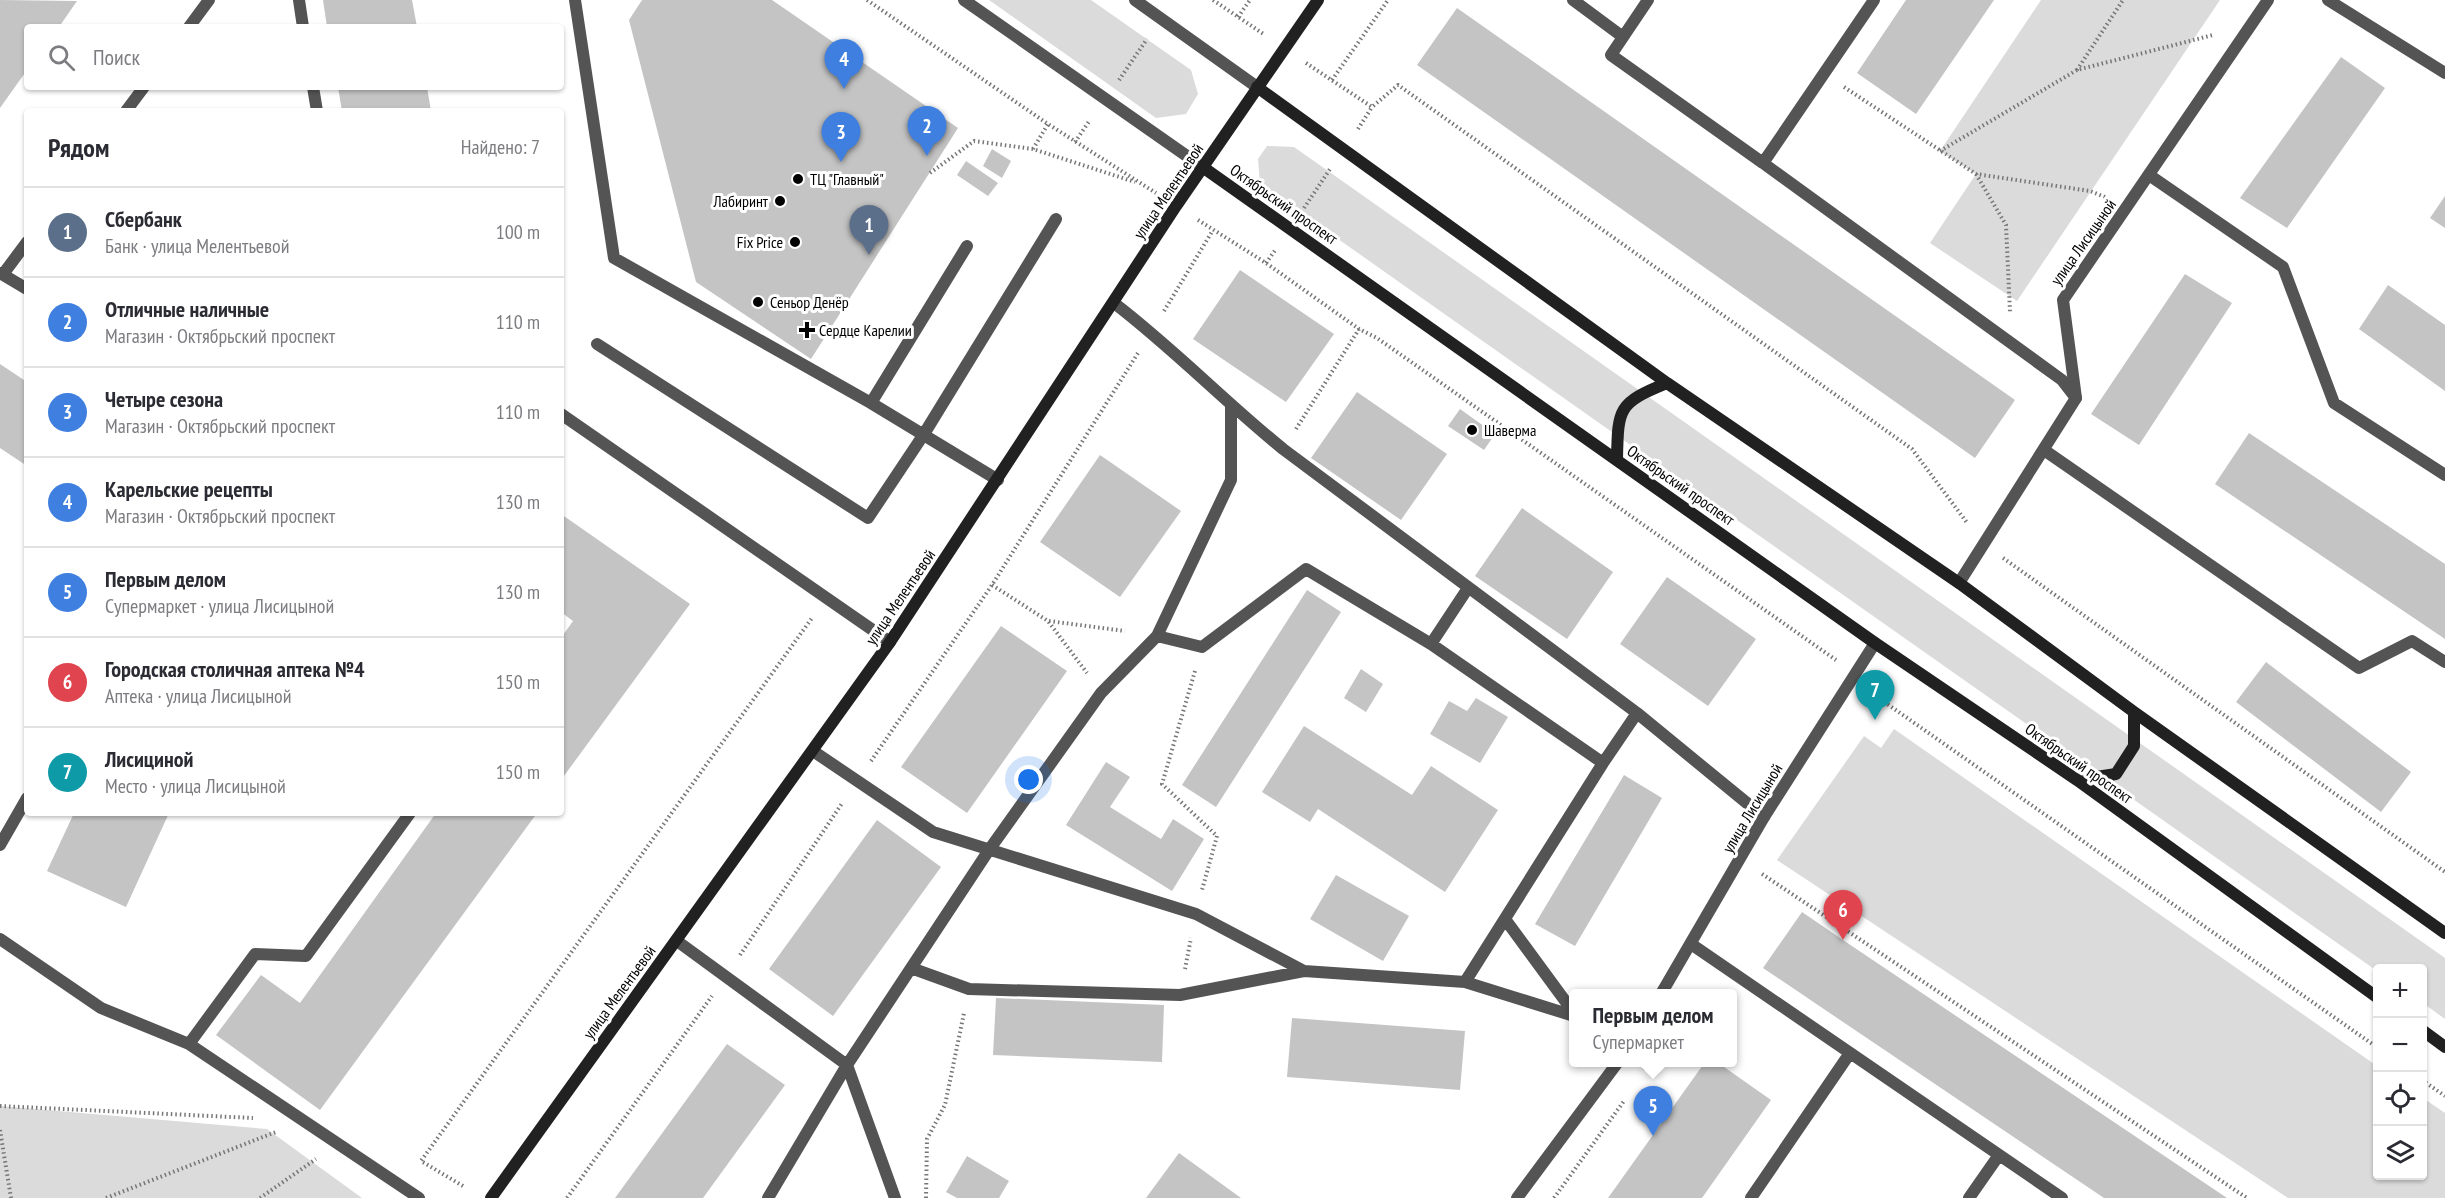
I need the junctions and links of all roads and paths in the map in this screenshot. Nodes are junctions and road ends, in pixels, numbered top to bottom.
1 (209, 0) edge
2 (299, 0) edge
3 (574, 0) edge
4 (867, 0) edge
5 (964, 0) edge
6 (1135, 0) edge
7 (1213, 0) edge
8 (1250, 0) edge
9 (1318, 0) edge
10 (1388, 0) edge
11 (1573, 0) edge
12 (1648, 0) edge
13 (1874, 0) edge
14 (2123, 0) edge
15 (2268, 0) edge
16 (2328, 0) edge
17 (1161, 18) junction
18 (191, 24) edge
19 (303, 24) edge
20 (2250, 26) junction
21 (1623, 37) junction
22 (2077, 70) junction
23 (1824, 73) junction
24 (2445, 73) edge
25 (1257, 87) junction
26 (142, 90) edge
27 (314, 90) edge
28 (1104, 100) junction
29 (1372, 107) junction
30 (128, 108) edge
31 (316, 108) edge
32 (1048, 124) junction
33 (1075, 142) junction
34 (1033, 149) junction
35 (1344, 149) junction
36 (1940, 151) junction
37 (1763, 163) junction
38 (1204, 168) junction
39 (930, 173) dead end
40 (1976, 174) junction
41 (2149, 175) junction
42 (2128, 205) junction
43 (1056, 219) dead end
44 (1290, 228) junction
45 (24, 246) edge
46 (968, 246) dead end
47 (1266, 263) junction
48 (2, 273) edge
49 (24, 287) edge
50 (1114, 303) junction
51 (1359, 328) junction
52 (1152, 332) junction
53 (597, 344) dead end
54 (2012, 344) junction
55 (1667, 383) junction
56 (2076, 398) junction
57 (871, 403) junction
58 (1231, 407) junction
59 (564, 416) edge
60 (924, 434) junction
61 (1283, 449) junction
62 (2044, 450) junction
63 (1617, 459) junction
64 (2445, 476) edge
65 (998, 480) junction
66 (1985, 545) junction
67 (1959, 583) junction
68 (992, 585) junction
69 (1468, 588) junction
70 (814, 615) dead end
71 (1048, 621) junction
72 (1157, 636) junction
73 (890, 642) junction
74 (1875, 643) junction
75 (1431, 644) junction
76 (1202, 647) junction
77 (1837, 661) dead end
78 (2445, 662) edge
79 (1101, 693) junction
80 (1871, 693) dead end
81 (2134, 712) junction
82 (1636, 713) junction
83 (813, 751) junction
84 (1603, 763) junction
85 (858, 780) junction
86 (2077, 780) junction
87 (24, 803) edge
88 (408, 816) edge
89 (1764, 817) junction
90 (0, 845) edge
91 (989, 850) junction
92 (2445, 872) edge
93 (1762, 874) dead end
94 (1196, 914) junction
95 (1505, 919) junction
96 (2445, 933) edge
97 (0, 939) edge
98 (677, 941) junction
99 (1691, 944) junction
100 (911, 968) junction
101 (1304, 971) junction
102 (726, 976) junction
103 (1465, 982) junction
104 (969, 989) junction
105 (1663, 989) edge
106 (1180, 994) junction
107 (2373, 994) edge
108 (1569, 1007) edge
109 (1569, 1013) edge
110 (2427, 1034) edge
111 (189, 1044) junction
112 (2373, 1044) edge
113 (2445, 1047) edge
114 (1850, 1053) junction
115 (847, 1065) junction
116 (1614, 1067) edge
117 (1646, 1067) edge
118 (1643, 1071) dead end
119 (2427, 1083) edge
120 (1627, 1096) dead end
121 (2445, 1096) edge
122 (0, 1106) edge
123 (257, 1118) dead end
124 (304, 1120) junction
125 (0, 1130) edge
126 (339, 1143) junction
127 (1999, 1155) junction
128 (463, 1186) dead end
129 (11, 1198) edge
130 (106, 1198) edge
131 (261, 1198) edge
132 (419, 1198) edge
133 (491, 1198) edge
134 (567, 1198) edge
135 (768, 1198) edge
136 (895, 1198) edge
137 (926, 1198) edge
138 (1517, 1198) edge
139 (1554, 1198) edge
140 (1751, 1198) edge
141 (1969, 1198) edge
142 (2062, 1198) edge
143 (2247, 1198) edge

1 - 18 street
2 - 19 street
3 - 57 street
4 - 32 path
5 - 28 street, Октябрьский проспект
6 - 17 street
7 - 8 path
9 - 25 main road, улица Мелентьевой
10 - 29 path
11 - 21 street
12 - 21 street
13 - 23 street
14 - 22 path
15 - 20 street, улица Лисицыной
16 - 24 street
17 - 25 street
17 - 28 path
20 - 22 path
20 - 41 street, улица Лисицыной
21 - 37 street
22 - 36 path
23 - 36 path
23 - 37 street
25 - 35 main road
25 - 38 main road, улица Мелентьевой
26 - 30 street
27 - 31 street
28 - 33 path
28 - 38 street, Октябрьский проспект
29 - 35 path
29 - 66 path
32 - 33 path
32 - 34 path
33 - 34 path
34 - 39 path
35 - 44 path
35 - 55 main road
36 - 40 path
37 - 54 street
38 - 44 main road, Октябрьский проспект
38 - 50 main road, улица Мелентьевой
40 - 42 path
40 - 54 path
41 - 42 street, улица Лисицыной
41 - 64 street
42 - 56 street, улица Лисицыной
43 - 60 street
44 - 47 path
44 - 63 main road, Октябрьский проспект
45 - 48 street
46 - 57 street
47 - 51 path
47 - 52 path
48 - 49 street
50 - 52 street
50 - 65 main road, улица Мелентьевой
51 - 61 path
51 - 77 path
52 - 58 street
52 - 68 path
53 - 60 street
54 - 56 street
55 - 63 main road
55 - 67 main road
56 - 62 street
57 - 60 street
58 - 61 street
58 - 72 street
59 - 73 street
60 - 65 street
61 - 69 street
62 - 66 street
62 - 78 street
63 - 74 main road, Октябрьский проспект
65 - 73 main road, улица Мелентьевой
66 - 67 street
66 - 92 path
67 - 81 main road
68 - 71 path
68 - 85 path
69 - 75 street
69 - 82 street
70 - 128 path
71 - 72 path
71 - 79 path
72 - 76 street
72 - 79 street
73 - 83 main road, улица Мелентьевой
74 - 86 main road, Октябрьский проспект
74 - 89 street, улица Лисицыной
75 - 76 street
75 - 84 street
76 - 94 path
79 - 91 street
80 - 112 path
81 - 86 main road
81 - 96 main road
82 - 84 street
82 - 89 street
83 - 85 street
83 - 98 main road, улица Мелентьевой
84 - 95 street
85 - 91 street
85 - 102 path
86 - 107 main road, Октябрьский проспект
87 - 90 street
88 - 111 street
89 - 99 street, улица Лисицыной
91 - 94 street
91 - 100 street
93 - 143 path
94 - 101 street
94 - 106 path
95 - 103 street
95 - 108 street
97 - 111 street
98 - 102 street
98 - 133 main road, улица Мелентьевой
99 - 105 street, улица Лисицыной
99 - 114 street
100 - 104 street
100 - 115 street
101 - 103 street
101 - 106 street
102 - 115 street
102 - 134 path
103 - 109 street
104 - 106 street
104 - 137 path
110 - 113 main road
111 - 124 street
114 - 127 street
114 - 140 street
115 - 135 street
115 - 136 street
116 - 138 street
117 - 118 path
119 - 121 path
120 - 139 path
122 - 123 path
124 - 126 street
124 - 130 path
125 - 129 path
126 - 131 path
126 - 132 street
127 - 141 street
127 - 142 street

